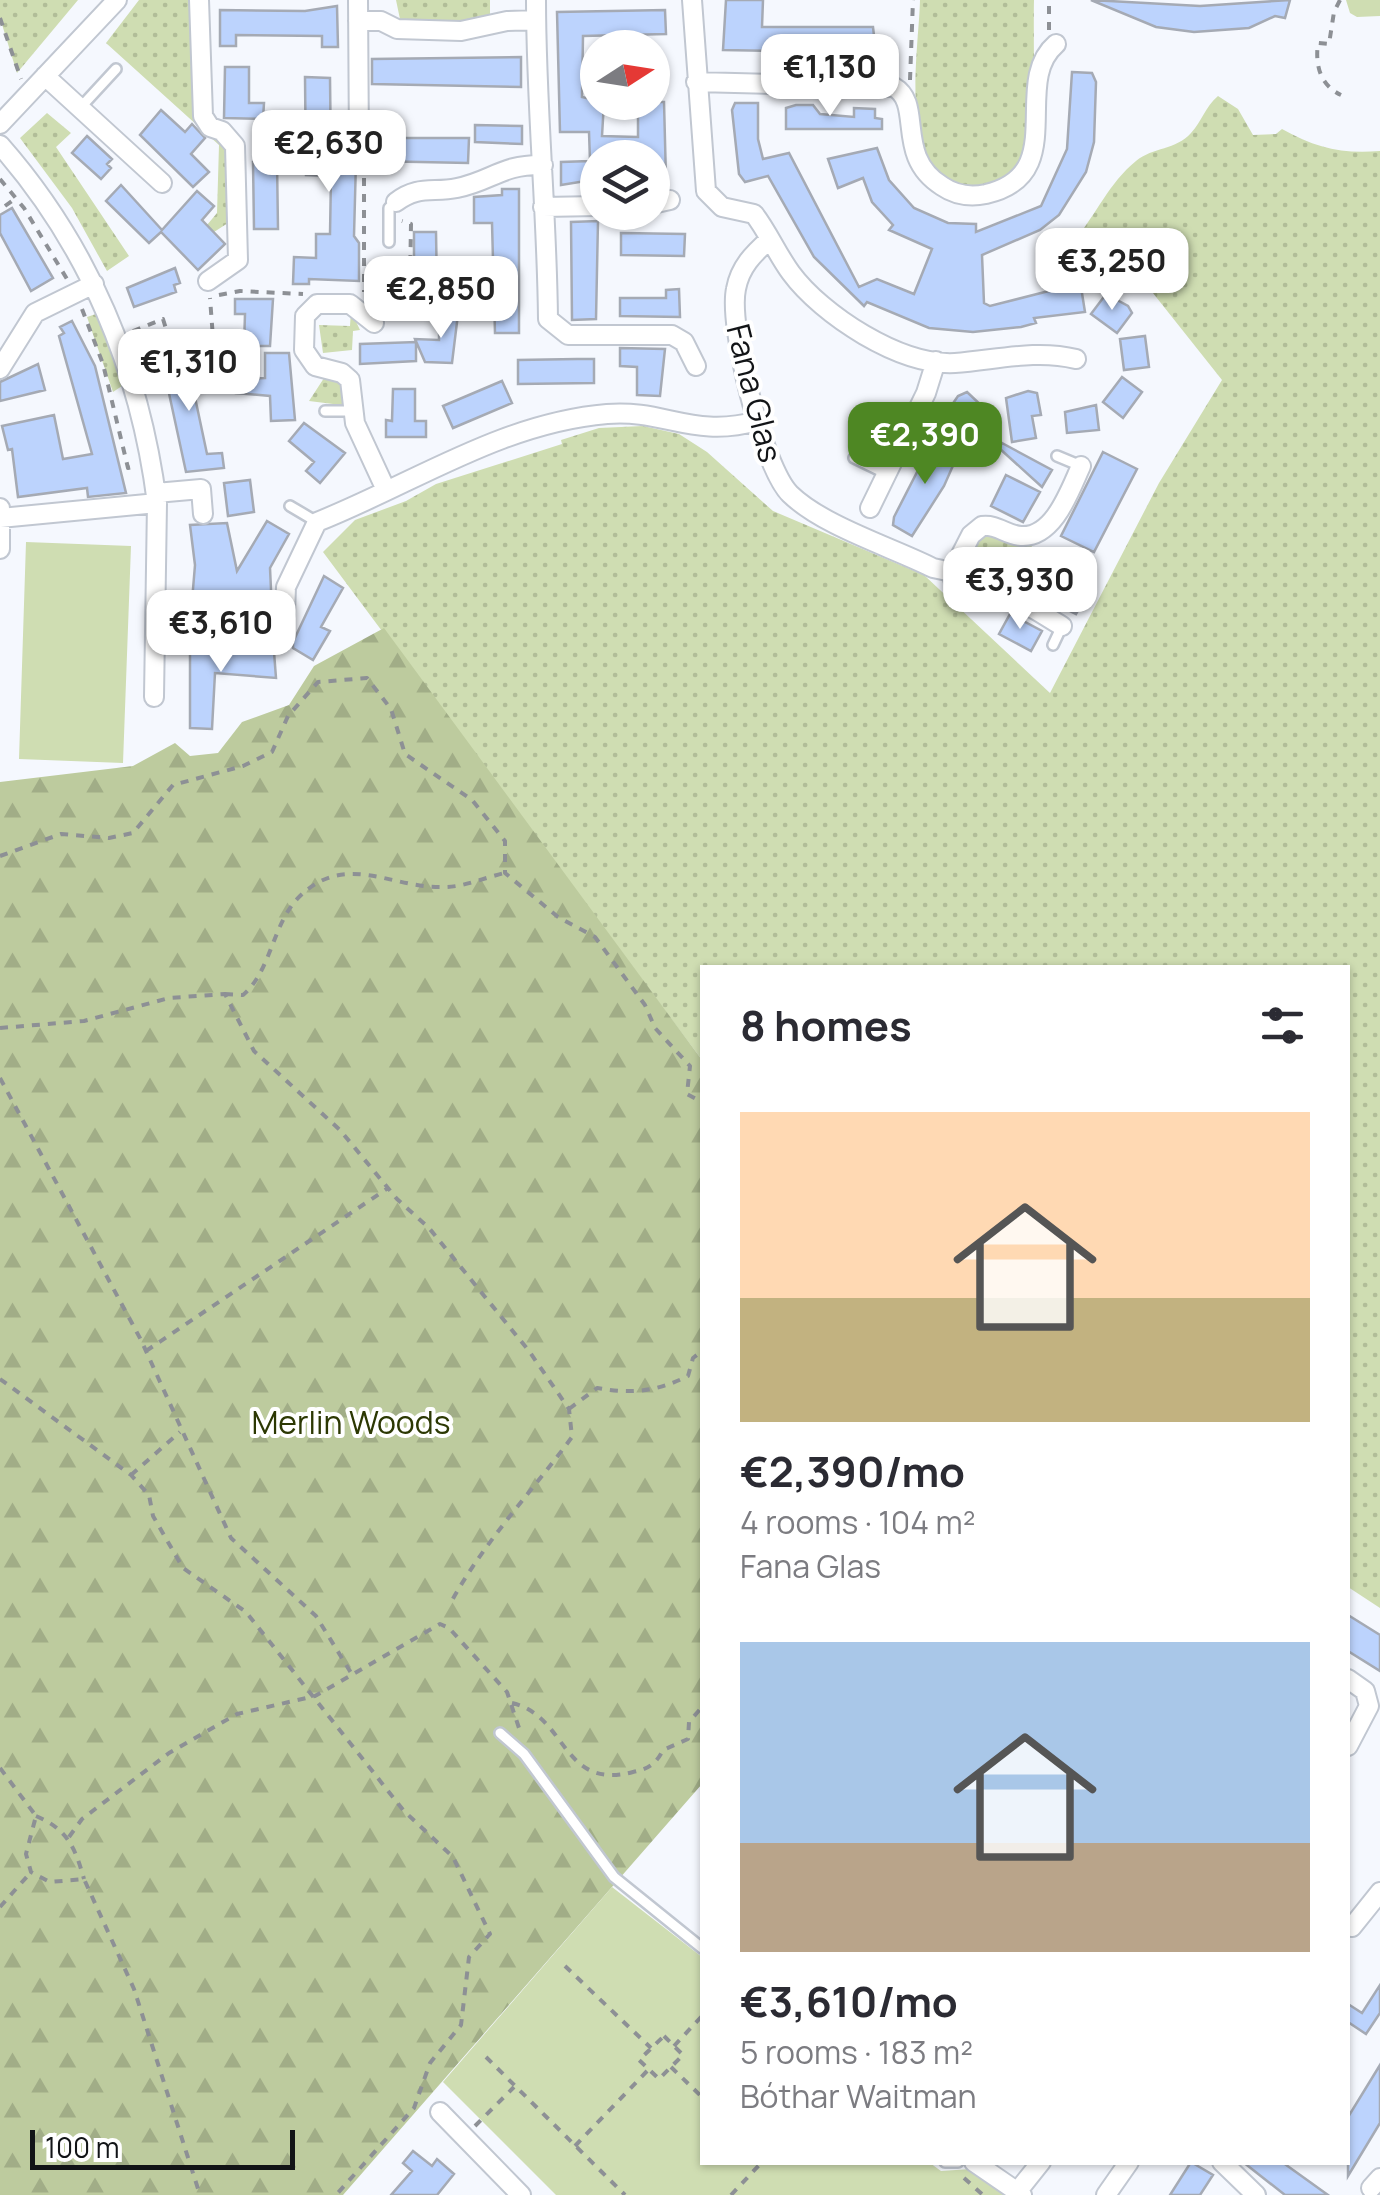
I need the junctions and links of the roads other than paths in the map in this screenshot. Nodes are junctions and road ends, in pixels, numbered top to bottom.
1 (117, 0) edge
2 (200, 0) edge
3 (358, 0) edge
4 (536, 0) edge
5 (692, 0) edge
6 (536, 20) junction
7 (358, 21) junction
8 (1052, 47) road end
9 (116, 70) dead end
10 (39, 82) junction
11 (696, 82) junction
12 (80, 108) junction
13 (0, 124) edge
14 (0, 145) edge
15 (359, 148) road end
16 (544, 164) junction
17 (162, 183) dead end
18 (396, 202) joint
19 (580, 206) edge
20 (543, 207) junction
21 (770, 239) junction
22 (389, 242) dead end
23 (208, 281) dead end
24 (94, 284) junction
25 (369, 318) road end
26 (1076, 359) dead end
27 (936, 361) junction
28 (696, 366) dead end
29 (0, 369) edge
30 (325, 411) dead end
31 (354, 411) junction
32 (758, 421) junction
33 (1057, 456) dead end
34 (854, 458) dead end
35 (1081, 466) joint
36 (887, 474) junction
37 (386, 490) junction
38 (156, 498) junction
39 (290, 506) dead end
40 (870, 508) dead end
41 (204, 514) dead end
42 (1, 515) edge
43 (316, 522) junction
44 (0, 549) edge
45 (952, 572) junction
46 (1062, 626) joint
47 (157, 631) junction
48 (1053, 645) dead end
49 (154, 698) dead end
50 (1350, 1680) edge
51 (500, 1732) dead end
52 (1350, 1742) edge
53 (1380, 1892) edge
54 (1350, 1926) edge
55 (700, 1946) edge
56 (440, 2112) dead end
57 (978, 2165) edge
58 (1039, 2165) edge
59 (1127, 2165) edge
60 (1225, 2165) edge
61 (510, 2191) edge
62 (1019, 2194) edge
63 (1106, 2195) edge
64 (1256, 2195) edge

1 - 10 street
2 - 23 street
3 - 7 street
4 - 6 street
5 - 11 street
6 - 7 street
6 - 16 street
7 - 15 street
8 - 11 street
9 - 12 lane
10 - 12 street
10 - 13 street
11 - 21 street
12 - 17 street
14 - 24 street
16 - 18 street
16 - 20 street
18 - 22 lane
19 - 20 street
20 - 28 street
21 - 27 street
21 - 32 street, Fana Glas
24 - 29 street
24 - 38 street
25 - 31 street
26 - 27 street
27 - 36 street
30 - 31 lane
31 - 37 street
32 - 37 street
32 - 45 street, Fana Glas
33 - 35 lane
34 - 36 lane
35 - 45 street
36 - 40 street
37 - 43 street
38 - 41 street
38 - 42 street
38 - 47 street
39 - 43 lane
42 - 44 street
43 - 47 street
45 - 46 street, Fana Glas
46 - 48 lane, Fana Glas
47 - 49 street
50 - 52 street
51 - 55 lane
53 - 54 street
56 - 61 street
57 - 62 street
58 - 62 street
59 - 63 street
60 - 64 street

